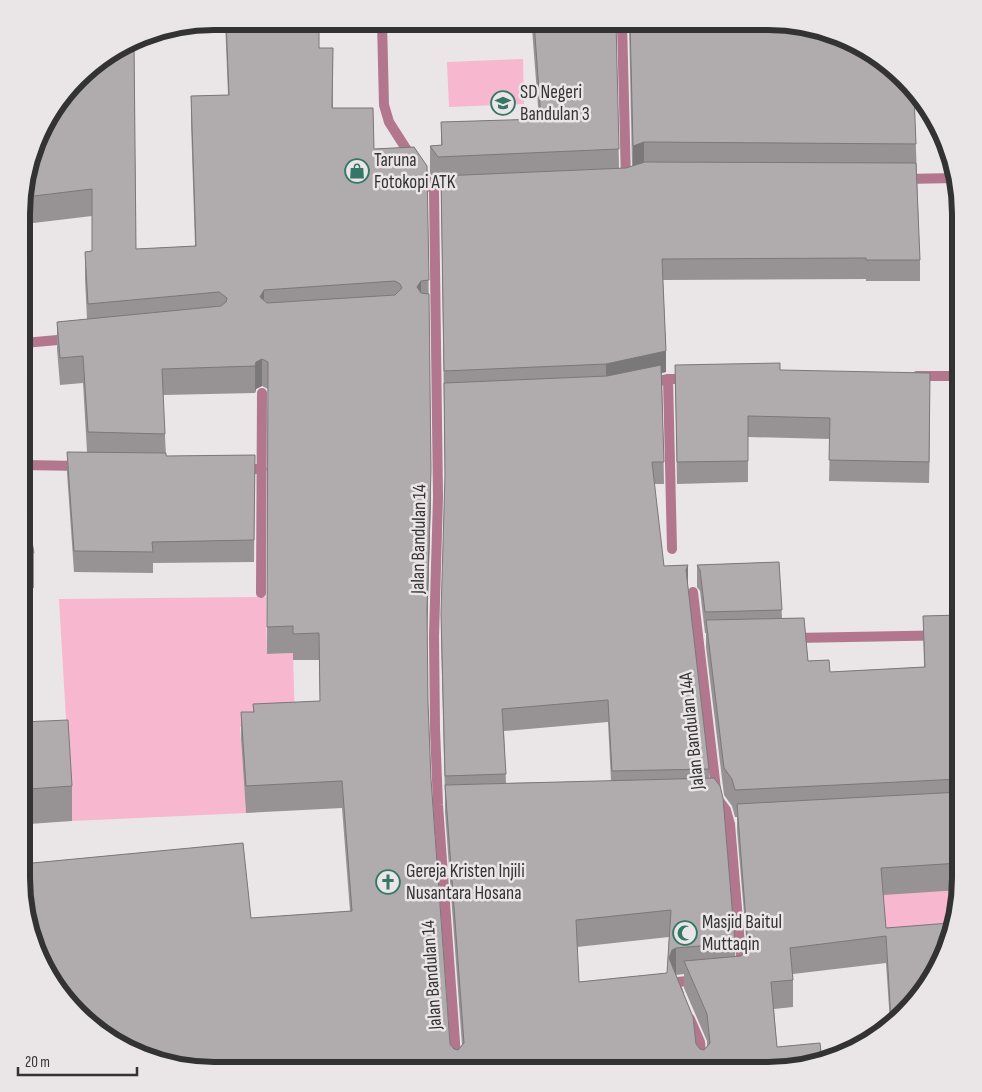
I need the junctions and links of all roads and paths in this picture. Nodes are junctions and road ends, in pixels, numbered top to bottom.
1 (382, 30) edge
2 (622, 30) edge
3 (639, 178) edge
4 (948, 178) edge
5 (892, 179) edge
6 (436, 313) junction
7 (424, 314) edge
8 (82, 338) edge
9 (30, 342) edge
10 (902, 376) edge
11 (952, 376) edge
12 (697, 378) edge
13 (668, 379) junction
14 (642, 385) edge
15 (262, 393) dead end
16 (30, 465) edge
17 (93, 466) edge
18 (232, 468) edge
19 (262, 469) junction
20 (672, 549) dead end
21 (693, 592) dead end
22 (261, 593) dead end
23 (952, 635) edge
24 (786, 638) edge
25 (735, 977) edge
26 (707, 979) edge
27 (457, 1062) edge
28 (702, 1062) edge

1 - 6 street, Jalan Bandulan 14
2 - 3 street
4 - 5 street
6 - 7 street
6 - 27 street, Jalan Bandulan 14
8 - 9 street
10 - 11 street
12 - 13 street
13 - 14 street
13 - 20 street
15 - 19 street
16 - 17 street
18 - 19 street
19 - 22 street
21 - 25 street, Jalan Bandulan 14A
23 - 24 street
26 - 28 street

